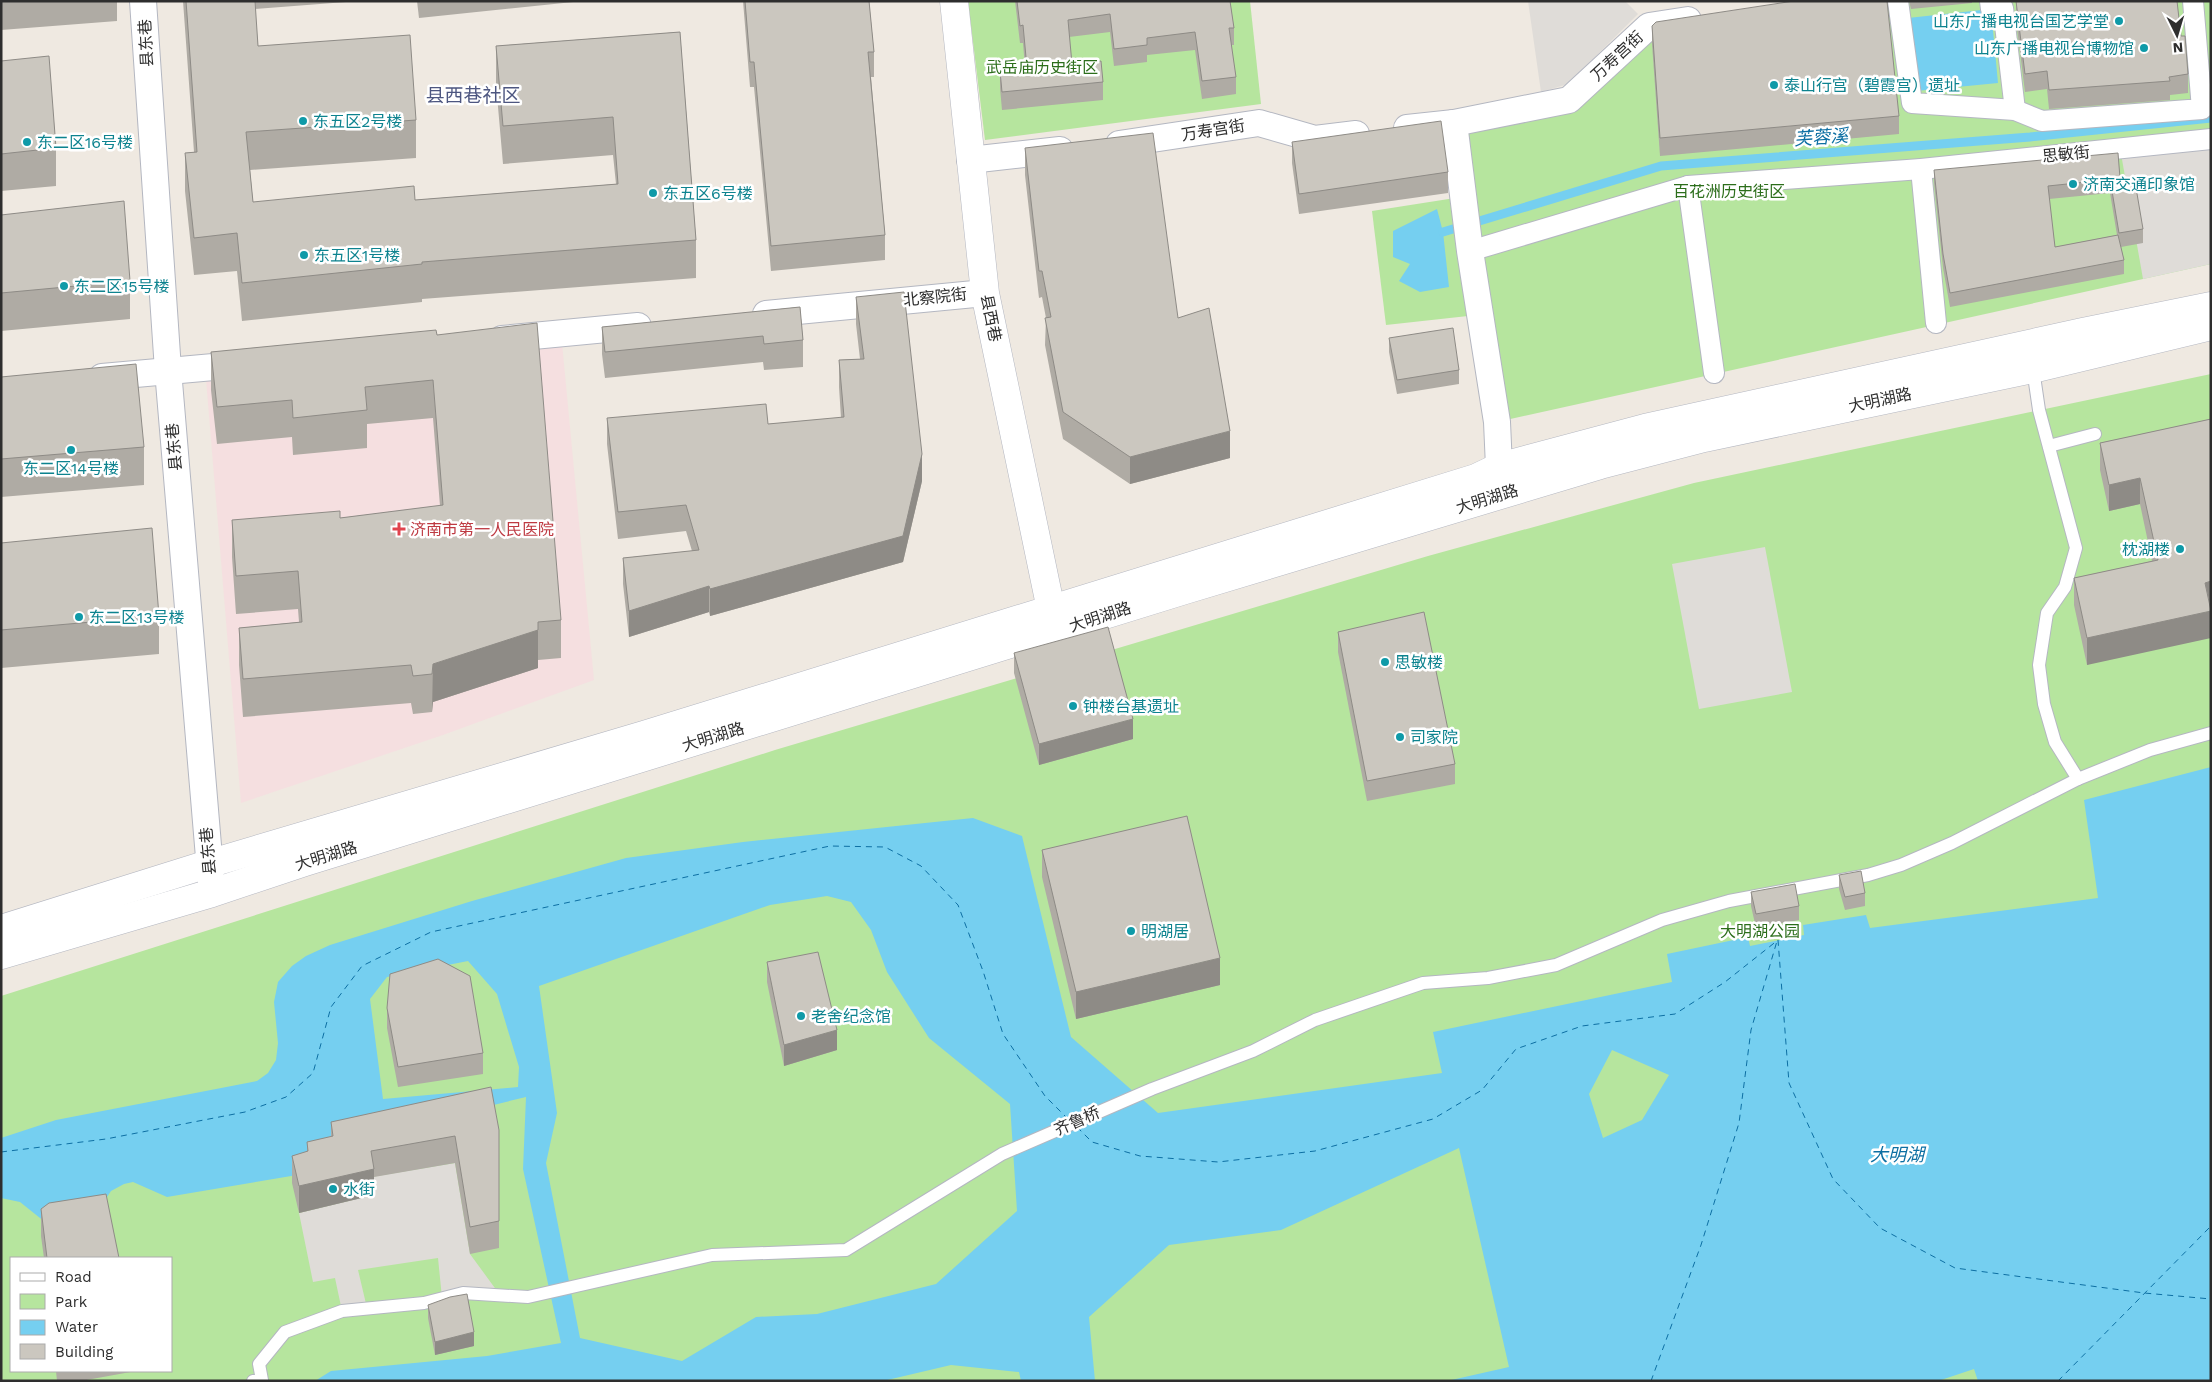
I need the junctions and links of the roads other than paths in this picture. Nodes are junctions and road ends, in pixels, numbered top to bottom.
1 (143, 1) edge
2 (954, 1) edge
3 (1898, 1) edge
4 (1990, 1) edge
5 (2194, 1) edge
6 (1708, 17) edge
7 (2014, 110) junction
8 (1454, 123) junction
9 (2211, 139) edge
10 (970, 160) junction
11 (1921, 169) junction
12 (1688, 186) junction
13 (1470, 247) junction
14 (985, 293) junction
15 (2211, 306) edge
16 (747, 316) edge
17 (1936, 323) dead end
18 (658, 324) edge
19 (2211, 326) edge
20 (479, 342) edge
21 (270, 362) edge
22 (2033, 369) junction
23 (168, 370) junction
24 (1714, 373) dead end
25 (80, 379) edge
26 (2095, 434) dead end
27 (2049, 446) junction
28 (1499, 467) junction
29 (1053, 619) junction
30 (2211, 733) edge
31 (2078, 779) junction
32 (208, 864) junction
33 (212, 893) junction
34 (1, 929) edge
35 (1, 955) edge
36 (253, 1381) edge

1 - 23 street, 县东巷
2 - 10 main road, 县西巷
3 - 7 street
4 - 7 street
5 - 7 street
6 - 8 street, 万寿宫街
8 - 10 street, 万寿宫街
8 - 13 street
9 - 11 street, 思敏街
10 - 14 main road, 县西巷
11 - 12 street, 思敏街
11 - 17 street
12 - 13 street, 思敏街
12 - 24 street
13 - 28 street
14 - 16 street, 北察院街
14 - 29 main road, 县西巷
15 - 28 main road, 大明湖路
18 - 20 street
19 - 22 main road, 大明湖路
21 - 23 street
22 - 27 lane
22 - 29 main road, 大明湖路
23 - 25 street
23 - 32 street, 县东巷
26 - 27 lane
27 - 31 lane
28 - 29 main road, 大明湖路
29 - 32 main road, 大明湖路
29 - 33 main road, 大明湖路
30 - 31 lane, 齐鲁桥
31 - 36 lane, 齐鲁桥
32 - 33 street, 县东巷
32 - 34 main road, 大明湖路
33 - 35 main road, 大明湖路

